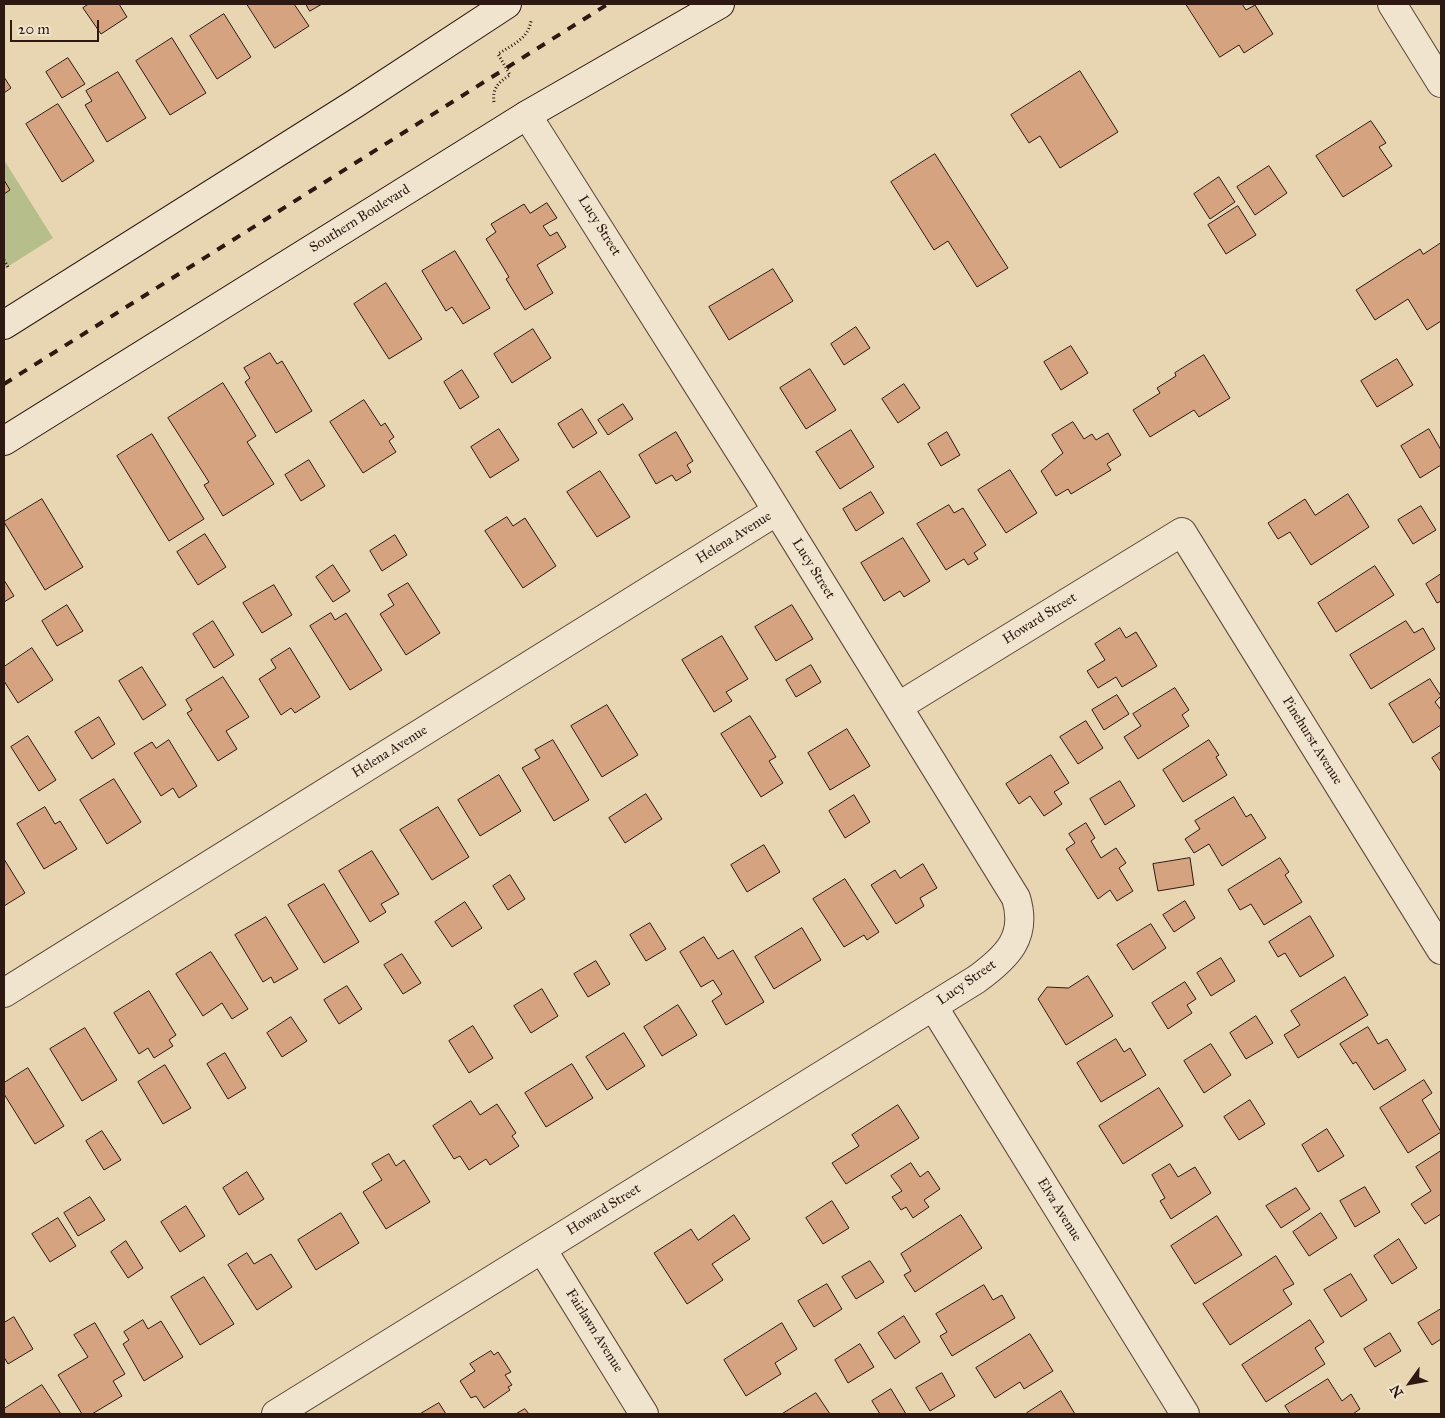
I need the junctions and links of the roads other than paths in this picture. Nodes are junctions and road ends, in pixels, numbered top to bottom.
1 (720, 4) edge
2 (1392, 4) edge
3 (499, 6) edge
4 (1441, 83) edge
5 (527, 115) junction
6 (4, 325) edge
7 (4, 441) edge
8 (777, 511) junction
9 (1182, 532) joint
10 (899, 706) junction
11 (1441, 950) edge
12 (4, 993) edge
13 (933, 1006) junction
14 (542, 1249) junction
15 (276, 1414) edge
16 (644, 1414) edge
17 (1185, 1414) edge

1 - 5 street, Southern Boulevard
2 - 4 street
3 - 6 street
5 - 7 street, Southern Boulevard
5 - 8 street, Lucy Street
8 - 10 street, Lucy Street
8 - 12 street, Helena Avenue
9 - 10 street, Howard Street
9 - 11 street, Pinehurst Avenue
10 - 13 street, Lucy Street
13 - 14 street, Howard Street
13 - 17 street, Elva Avenue
14 - 15 street, Howard Street
14 - 16 street, Fairlawn Avenue

